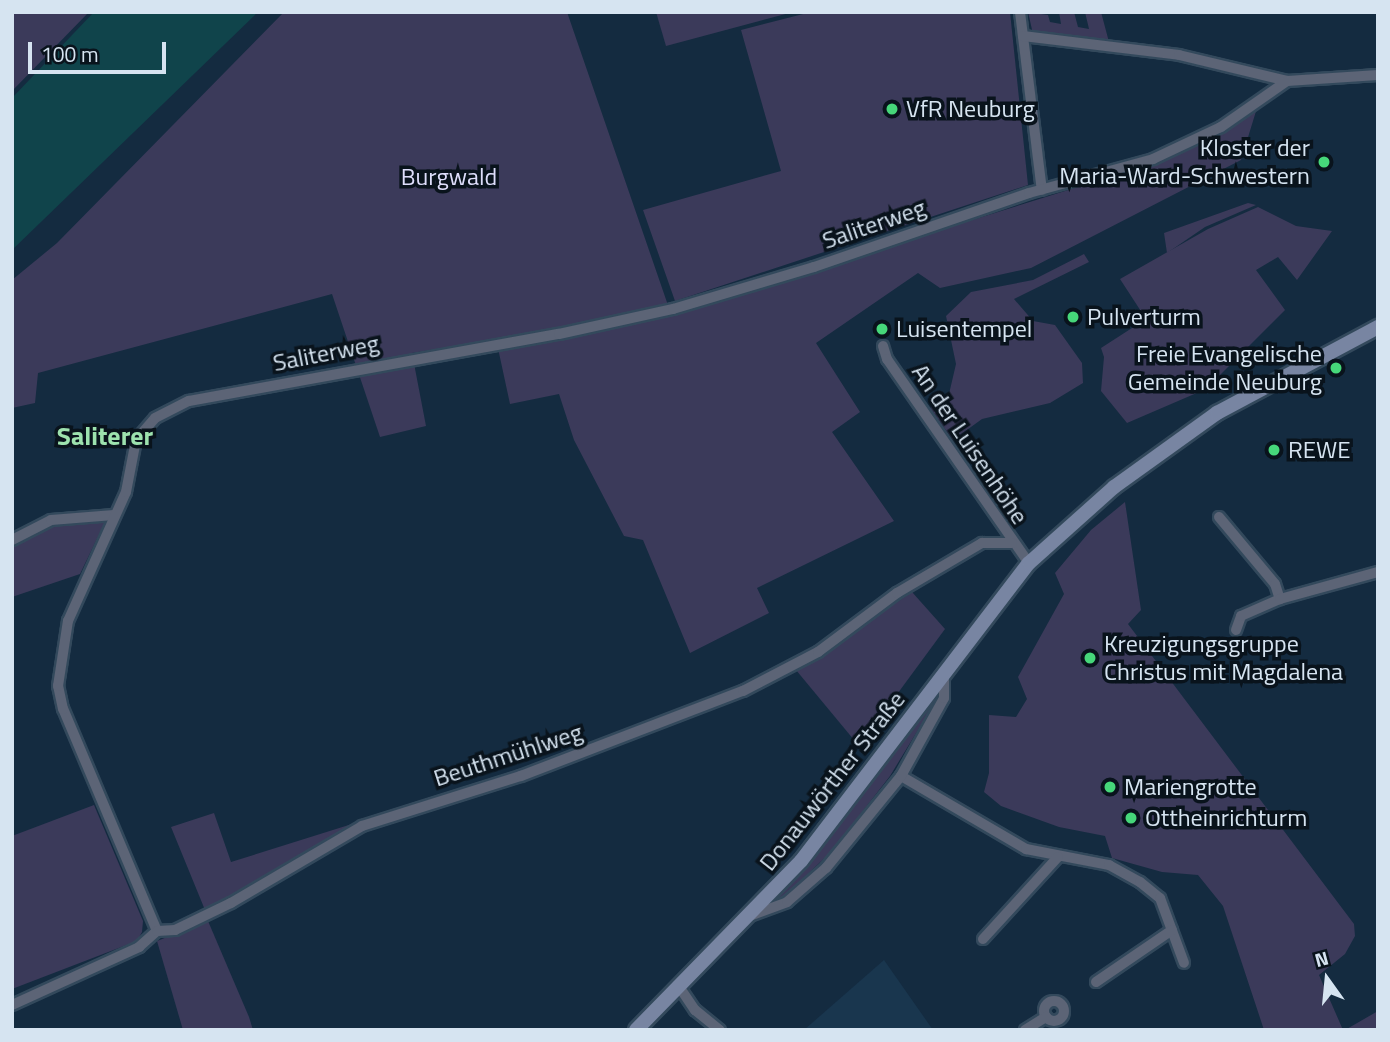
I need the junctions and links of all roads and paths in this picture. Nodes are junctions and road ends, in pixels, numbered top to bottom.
1 (1020, 12) edge
2 (1023, 36) junction
3 (1378, 75) edge
4 (1287, 81) junction
5 (1042, 190) junction
6 (1378, 327) edge
7 (883, 346) dead end
8 (114, 514) junction
9 (1219, 517) dead end
10 (12, 540) edge
11 (1012, 543) junction
12 (1029, 563) junction
13 (1378, 572) edge
14 (1280, 600) junction
15 (1236, 630) dead end
16 (944, 674) junction
17 (901, 776) junction
18 (1058, 857) junction
19 (752, 915) junction
20 (1172, 930) junction
21 (157, 931) junction
22 (983, 939) dead end
23 (1184, 963) dead end
24 (1096, 982) dead end
25 (680, 988) junction
26 (12, 1005) edge
27 (1046, 1017) dead end
28 (636, 1030) edge
29 (720, 1030) edge
30 (1026, 1030) edge

1 - 2 street
2 - 4 street
2 - 5 street
3 - 4 street
4 - 5 street, Saliterweg
5 - 8 street, Saliterweg
6 - 12 main road, Donauwörther Straße
7 - 11 street, An der Luisenhöhe
8 - 10 street
8 - 21 street, Saliterweg
9 - 14 street
11 - 12 street, An der Luisenhöhe
11 - 21 street, Beuthmühlweg
12 - 16 main road, Donauwörther Straße
13 - 14 street
14 - 15 street
16 - 17 street, Donauwörther Straße
16 - 19 main road, Donauwörther Straße
17 - 18 street
17 - 19 street, Donauwörther Straße
18 - 20 street
18 - 22 street
19 - 25 main road, Donauwörther Straße
20 - 23 street
20 - 24 street
21 - 26 street, Beuthmühlweg
25 - 28 main road, Donauwörther Straße
25 - 29 street
27 - 30 street

